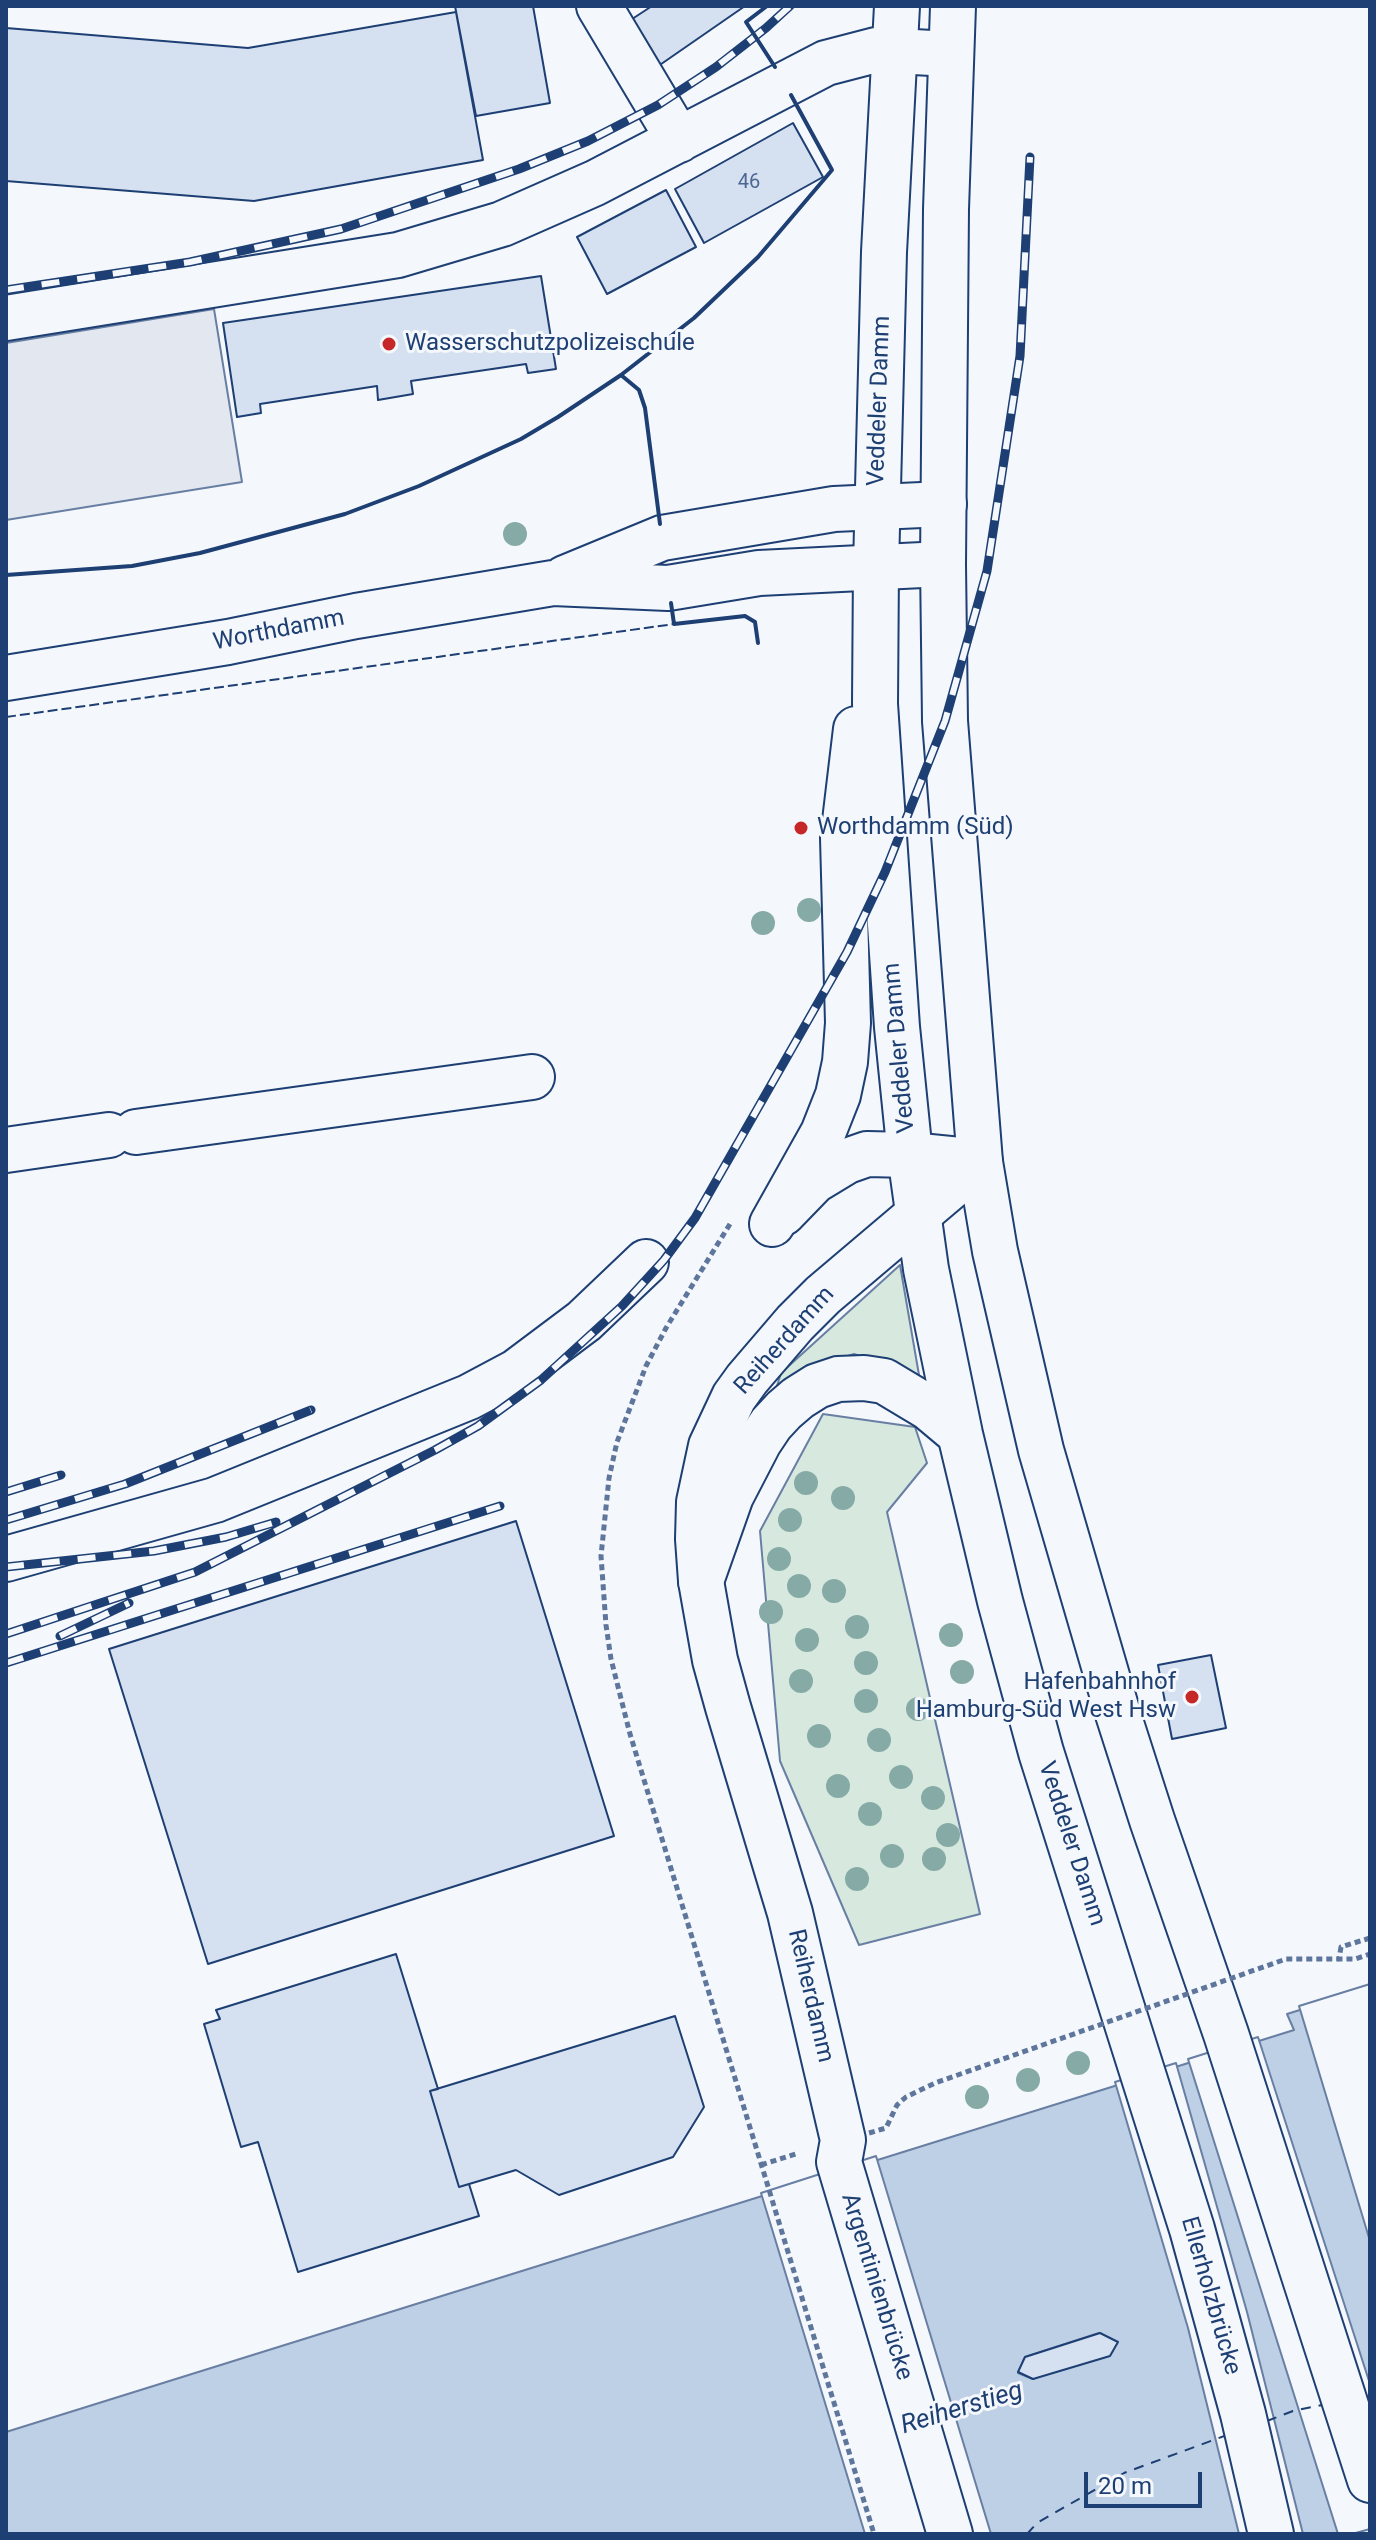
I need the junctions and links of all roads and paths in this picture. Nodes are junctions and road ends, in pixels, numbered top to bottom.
1 (599, 6) edge
2 (897, 6) edge
3 (953, 6) edge
4 (895, 49) junction
5 (951, 54) junction
6 (679, 140) junction
7 (6, 318) edge
8 (944, 504) junction
9 (877, 505) junction
10 (943, 564) junction
11 (876, 567) junction
12 (553, 583) junction
13 (874, 652) junction
14 (6, 678) edge
15 (532, 1077) dead end
16 (6, 1150) edge
17 (910, 1155) junction
18 (980, 1162) junction
19 (919, 1214) junction
20 (646, 1262) dead end
21 (666, 1328) dead end
22 (960, 1434) junction
23 (6, 1559) edge
24 (701, 1581) junction
25 (1370, 1938) edge
26 (1370, 1954) edge
27 (1339, 1959) junction
28 (1140, 2061) joint
29 (830, 2084) joint
30 (869, 2133) dead end
31 (1370, 2480) edge
32 (874, 2534) edge
33 (950, 2534) edge
34 (1271, 2534) edge

1 - 6 main road
2 - 4 main road, Veddeler Damm
3 - 5 main road
4 - 5 main road
4 - 6 main road
4 - 9 main road, Veddeler Damm
5 - 8 main road
6 - 7 main road
8 - 9 main road, Worthdamm
8 - 10 main road
9 - 11 main road, Veddeler Damm
9 - 12 main road, Worthdamm
10 - 11 main road, Worthdamm
10 - 18 main road
11 - 12 main road, Worthdamm
11 - 13 main road, Veddeler Damm
12 - 14 main road, Worthdamm
13 - 17 main road, Veddeler Damm
13 - 17 main road
15 - 16 main road
17 - 18 main road
17 - 19 main road, Veddeler Damm
18 - 19 main road, Reiherdamm
18 - 31 main road
19 - 22 main road, Veddeler Damm
19 - 24 main road, Reiherdamm
20 - 23 main road
21 - 32 path
22 - 24 main road
22 - 28 main road, Veddeler Damm
24 - 29 main road, Reiherdamm
25 - 27 path
26 - 27 path
27 - 30 path, bridge
28 - 34 main road, Ellerholzbrücke
29 - 33 main road, Argentinienbrücke

